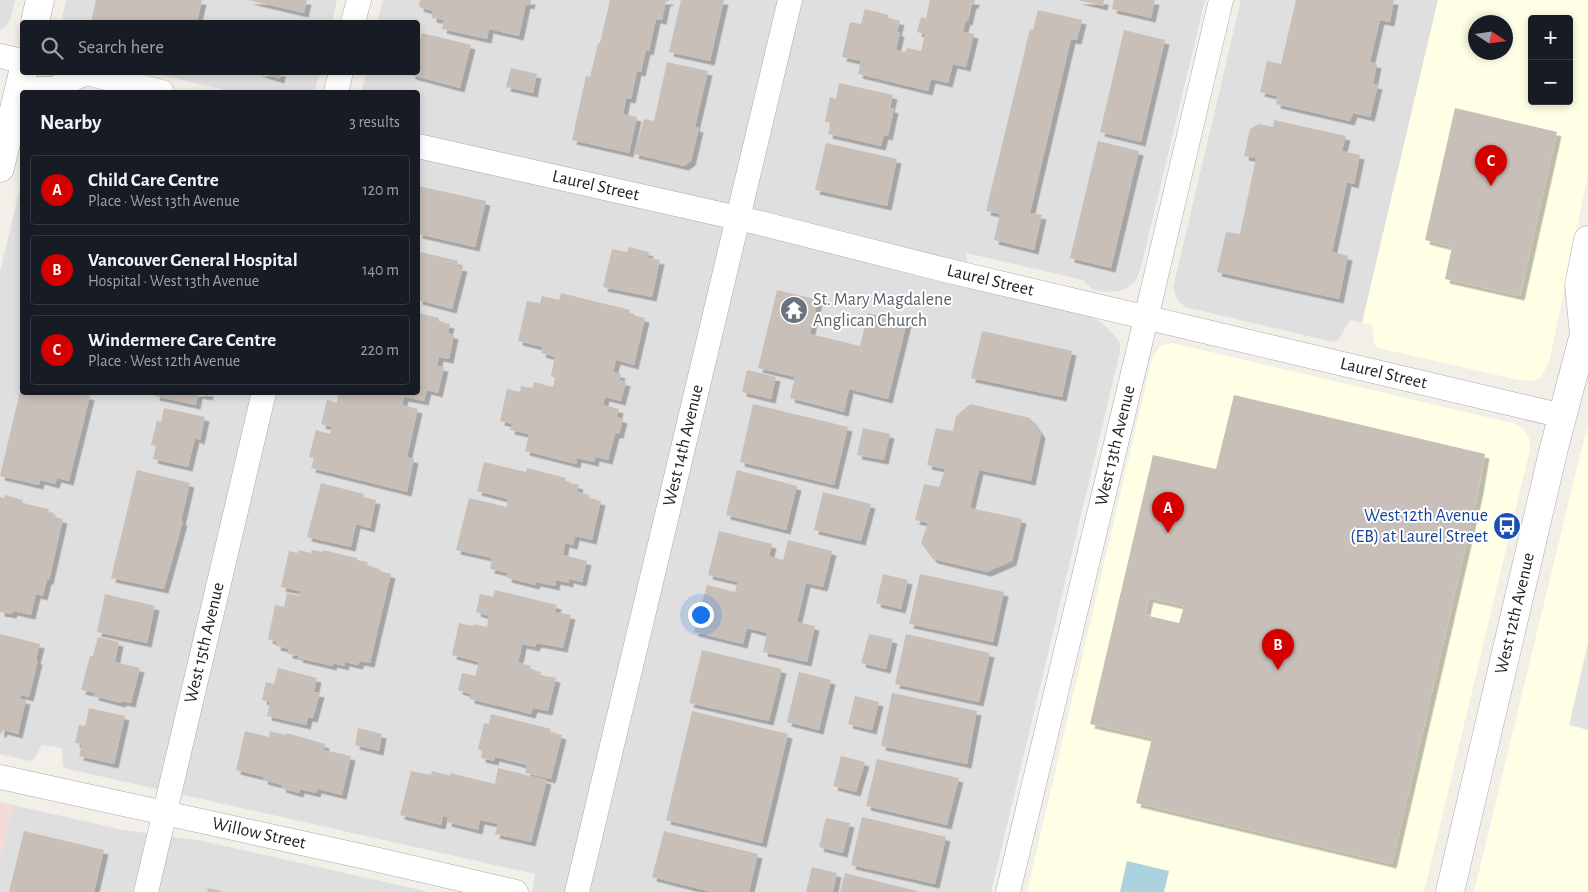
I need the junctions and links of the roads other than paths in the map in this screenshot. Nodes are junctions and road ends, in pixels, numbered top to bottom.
1 (40, 0) edge
2 (359, 0) edge
3 (790, 0) edge
4 (1221, 0) edge
5 (35, 20) edge
6 (354, 20) edge
7 (0, 56) edge
8 (20, 61) edge
9 (80, 75) edge
10 (92, 75) edge
11 (340, 75) edge
12 (21, 81) edge
13 (154, 90) edge
14 (336, 90) edge
15 (420, 146) edge
16 (0, 168) edge
17 (738, 218) junction
18 (1588, 240) edge
19 (1146, 317) junction
20 (1586, 332) edge
21 (263, 395) edge
22 (1563, 416) junction
23 (0, 777) edge
24 (164, 814) junction
25 (146, 892) edge
26 (516, 892) edge
27 (577, 892) edge
28 (1008, 892) edge
29 (1450, 892) edge

1 - 5 street
2 - 6 street
3 - 17 street, West 14th Avenue
4 - 19 street, West 13th Avenue
7 - 8 street
9 - 12 street
10 - 13 street
11 - 14 street
12 - 16 street
15 - 17 street, Laurel Street
17 - 19 street, Laurel Street
17 - 27 street, West 14th Avenue
18 - 20 street, West 12th Avenue
19 - 22 street, Laurel Street
19 - 28 street, West 13th Avenue
20 - 22 street, West 12th Avenue
21 - 24 street, West 15th Avenue
22 - 29 street, West 12th Avenue
23 - 24 street, Willow Street
24 - 25 street, West 15th Avenue
24 - 26 street, Willow Street

